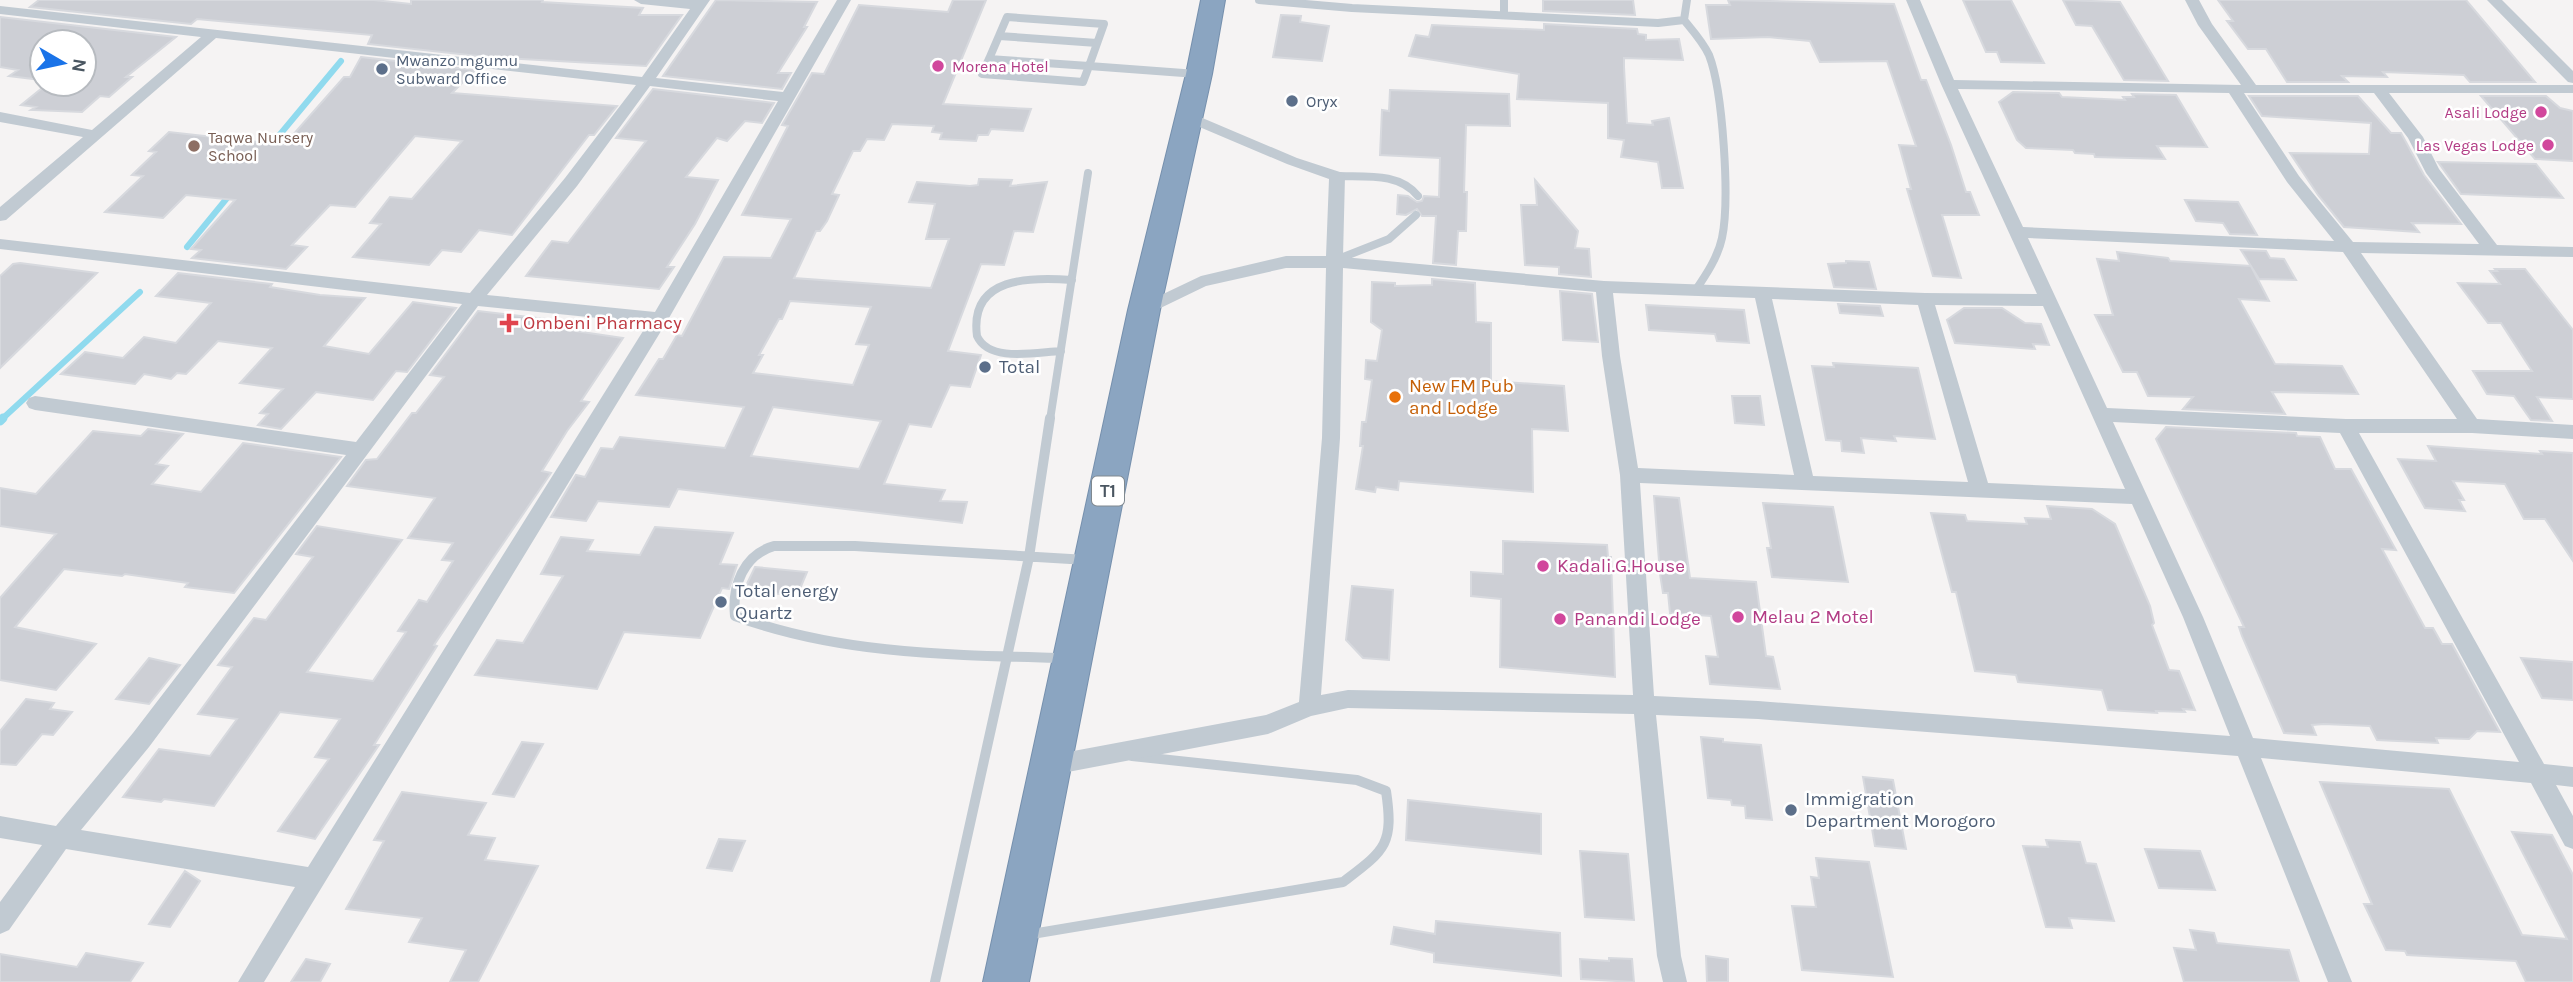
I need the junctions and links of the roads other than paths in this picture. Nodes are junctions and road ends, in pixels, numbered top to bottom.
1 (641, 0) edge
2 (844, 0) edge
3 (1213, 0) edge
4 (1259, 0) edge
5 (1504, 0) edge
6 (1687, 0) edge
7 (1913, 0) edge
8 (2192, 0) edge
9 (2494, 0) edge
10 (701, 3) edge
11 (1353, 4) edge
12 (0, 10) edge
13 (1504, 15) junction
14 (1684, 20) junction
15 (215, 32) junction
16 (999, 36) junction
17 (1097, 43) junction
18 (989, 59) junction
19 (1089, 66) junction
20 (1199, 74) junction
21 (2573, 79) edge
22 (646, 82) junction
23 (1948, 84) junction
24 (2251, 88) junction
25 (2234, 89) junction
26 (2378, 89) junction
27 (2573, 89) edge
28 (785, 97) junction
29 (0, 117) edge
30 (1188, 117) junction
31 (96, 135) junction
32 (1088, 173) dead end
33 (1337, 176) junction
34 (1418, 196) dead end
35 (1416, 215) dead end
36 (0, 216) edge
37 (2018, 232) junction
38 (0, 244) edge
39 (2348, 247) junction
40 (2491, 249) junction
41 (2573, 252) edge
42 (1332, 261) junction
43 (1072, 280) junction
44 (1604, 287) junction
45 (1695, 291) junction
46 (1762, 293) junction
47 (475, 298) junction
48 (1925, 299) junction
49 (2048, 300) junction
50 (1144, 310) junction
51 (660, 318) junction
52 (1061, 351) junction
53 (35, 403) dead end
54 (2102, 415) junction
55 (2346, 426) junction
56 (2472, 426) junction
57 (2573, 432) edge
58 (360, 450) junction
59 (1630, 475) junction
60 (1805, 483) junction
61 (1980, 490) junction
62 (2136, 498) junction
63 (1028, 557) junction
64 (1094, 560) junction
65 (1005, 656) junction
66 (1074, 658) junction
67 (1644, 705) junction
68 (1309, 707) junction
69 (2245, 747) junction
70 (1114, 754) junction
71 (1052, 765) junction
72 (2538, 774) junction
73 (2573, 777) edge
74 (0, 827) edge
75 (61, 838) junction
76 (2573, 838) edge
77 (314, 879) junction
78 (0, 922) edge
79 (1016, 937) junction
80 (250, 982) edge
81 (935, 982) edge
82 (1006, 982) edge
83 (1675, 982) edge
84 (2340, 982) edge

1 - 10 street
2 - 28 street
3 - 20 highway, T1
4 - 11 lane
5 - 13 lane
6 - 14 lane
7 - 23 street
8 - 24 street
9 - 21 street
10 - 22 street
11 - 13 lane
12 - 15 street
13 - 14 lane
14 - 45 lane
15 - 22 street
15 - 31 street
16 - 17 lane
16 - 17 lane
16 - 18 lane
17 - 19 lane
18 - 19 lane
18 - 19 lane
19 - 20 lane
20 - 30 highway, T1
22 - 28 street
22 - 47 street
23 - 25 street
23 - 37 street
24 - 25 street
24 - 26 street
25 - 39 street
26 - 27 street
26 - 40 street
28 - 51 street
29 - 31 street
30 - 33 street
30 - 50 highway, T1
31 - 36 street
32 - 43 lane
33 - 34 lane
33 - 42 street
35 - 42 lane
37 - 39 street
37 - 49 street
38 - 47 street
39 - 40 street
39 - 56 street
40 - 41 street
42 - 44 street
42 - 50 street
42 - 68 street
43 - 52 lane
43 - 52 lane
44 - 45 street
44 - 59 street
45 - 46 street
46 - 48 street
46 - 60 street
47 - 51 street
47 - 58 street
48 - 49 street
48 - 61 street
49 - 54 street
50 - 64 highway, T1
51 - 77 street
52 - 63 lane
53 - 58 street
54 - 55 street
54 - 62 street
55 - 56 street
55 - 72 street
56 - 57 street
58 - 75 street
59 - 60 street
59 - 67 street
60 - 61 street
61 - 62 street
62 - 69 street
63 - 64 lane
63 - 65 lane
63 - 65 lane
64 - 66 highway, T1
65 - 66 lane
65 - 81 lane
66 - 71 highway, T1
67 - 68 street
67 - 69 street
67 - 83 street
68 - 70 street
69 - 72 street
69 - 84 street
70 - 71 street
70 - 79 lane
71 - 79 highway, T1
72 - 73 street
72 - 76 street
74 - 75 street
75 - 77 street
75 - 78 street
77 - 80 street
79 - 82 highway, T1

